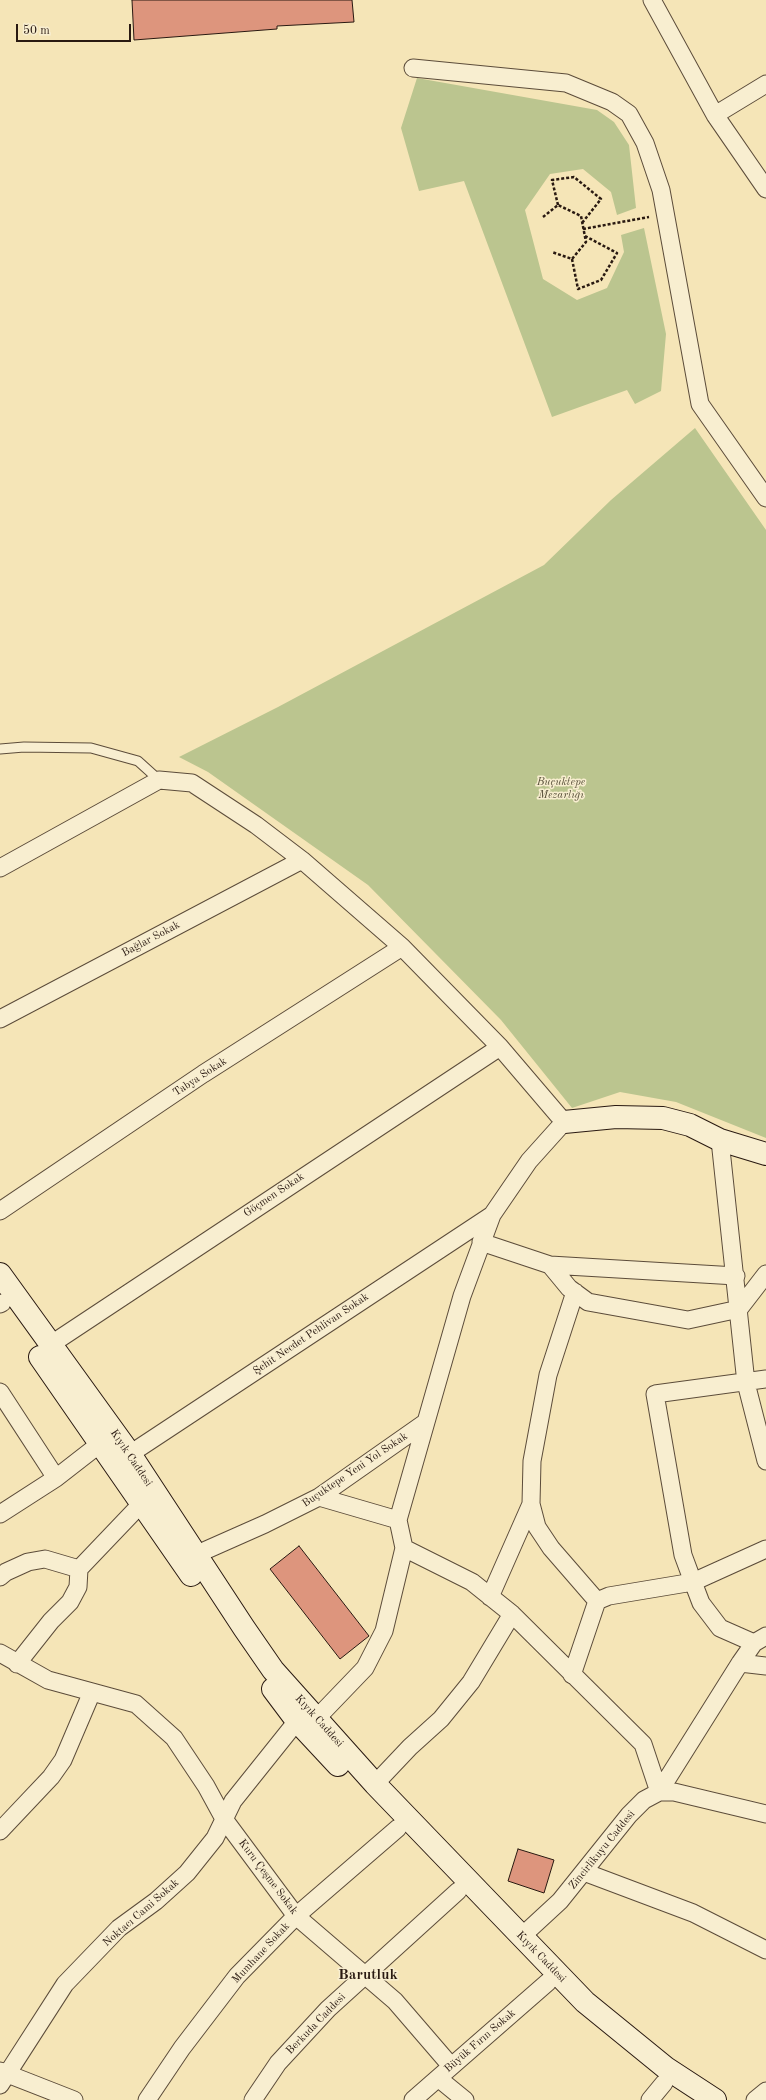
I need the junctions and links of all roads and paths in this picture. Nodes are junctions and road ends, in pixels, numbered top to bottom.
1 (652, 0) edge
2 (413, 68) dead end
3 (766, 84) edge
4 (715, 115) junction
5 (766, 189) edge
6 (558, 205) junction
7 (666, 213) junction
8 (543, 217) dead end
9 (582, 223) junction
10 (583, 230) junction
11 (585, 236) junction
12 (552, 252) dead end
13 (572, 259) junction
14 (766, 498) edge
15 (0, 749) edge
16 (159, 780) junction
17 (302, 860) junction
18 (0, 868) edge
19 (402, 947) junction
20 (0, 1019) edge
21 (500, 1047) junction
22 (564, 1122) junction
23 (720, 1140) junction
24 (766, 1154) edge
25 (0, 1211) edge
26 (492, 1215) junction
27 (481, 1242) junction
28 (550, 1266) junction
29 (0, 1274) edge
30 (766, 1274) edge
31 (736, 1276) junction
32 (575, 1292) junction
33 (1, 1303) edge
34 (739, 1309) junction
35 (50, 1345) junction
36 (766, 1379) edge
37 (746, 1383) junction
38 (0, 1392) edge
39 (426, 1422) junction
40 (101, 1443) junction
41 (123, 1460) junction
42 (766, 1461) edge
43 (56, 1478) junction
44 (319, 1497) junction
45 (142, 1503) junction
46 (531, 1504) junction
47 (0, 1514) edge
48 (398, 1520) junction
49 (404, 1548) junction
50 (766, 1549) edge
51 (195, 1555) junction
52 (79, 1569) junction
53 (0, 1577) edge
54 (692, 1582) junction
55 (490, 1597) junction
56 (597, 1601) junction
57 (512, 1614) junction
58 (760, 1639) edge
59 (0, 1653) edge
60 (740, 1663) junction
61 (17, 1664) junction
62 (766, 1666) edge
63 (572, 1675) junction
64 (92, 1692) junction
65 (306, 1724) junction
66 (375, 1784) junction
67 (660, 1792) junction
68 (766, 1814) edge
69 (224, 1819) junction
70 (398, 1828) junction
71 (0, 1831) edge
72 (584, 1872) junction
73 (458, 1891) junction
74 (296, 1916) junction
75 (521, 1936) junction
76 (766, 1950) edge
77 (365, 1975) junction
78 (548, 1982) junction
79 (452, 2066) junction
80 (3, 2077) edge
81 (438, 2078) junction
82 (664, 2082) junction
83 (766, 2091) edge
84 (74, 2100) edge
85 (147, 2100) edge
86 (253, 2100) edge
87 (413, 2100) edge
88 (464, 2100) edge
89 (650, 2100) edge
90 (689, 2100) edge
91 (715, 2100) edge
92 (755, 2100) edge

1 - 4 street
2 - 7 street
3 - 4 street
4 - 5 street
6 - 8 path
6 - 9 path
6 - 9 path
7 - 10 path
7 - 14 street
9 - 10 path
10 - 11 path
11 - 13 path
11 - 13 path
12 - 13 path
15 - 16 lane
16 - 17 street
16 - 18 street
17 - 19 street
17 - 20 street, Bağlar Sokak
19 - 21 street
19 - 25 street, Tabya Sokak
21 - 22 street
21 - 35 street, Göçmen Sokak
22 - 23 main road
22 - 26 street
23 - 24 main road
23 - 31 street
26 - 27 street
26 - 41 street, Şehit Necdet Pehlivan Sokak
27 - 28 street
27 - 39 street
28 - 31 street
28 - 32 street
29 - 35 main road, Kıyık Caddesi
30 - 34 street
31 - 34 street
32 - 34 street
32 - 46 street
33 - 40 main road, Kıyık Caddesi
34 - 37 street
35 - 41 main road, Kıyık Caddesi
36 - 37 street
37 - 42 street
37 - 54 street
38 - 43 street
39 - 44 street, Buçuktepe Yeni Yol Sokak
39 - 48 street
40 - 41 main road, Kıyık Caddesi
40 - 43 street
41 - 45 main road, Kıyık Caddesi
41 - 51 main road, Kıyık Caddesi
43 - 47 street
44 - 48 street
44 - 51 street, Buçuktepe Yeni Yol Sokak
45 - 52 street
45 - 65 main road, Kıyık Caddesi
46 - 55 street
46 - 56 street
48 - 49 street
49 - 55 street
49 - 65 street, Noktacı Cami Sokak
50 - 54 street
51 - 65 main road, Kıyık Caddesi
52 - 53 street
52 - 61 street
54 - 56 street
54 - 58 street
55 - 57 street
56 - 63 street
57 - 63 street
57 - 66 street
58 - 60 street
59 - 61 street, Kuru Çeşme Sokak
60 - 62 street
60 - 67 street
61 - 64 street, Kuru Çeşme Sokak
63 - 67 street
64 - 69 street, Kuru Çeşme Sokak
64 - 71 street
65 - 66 main road, Kıyık Caddesi
65 - 69 street, Noktacı Cami Sokak
65 - 70 main road, Kıyık Caddesi
66 - 75 main road, Kıyık Caddesi
67 - 68 street
67 - 72 street, Zincirlikuyu Caddesi
69 - 74 street, Kuru Çeşme Sokak
69 - 80 street, Noktacı Cami Sokak
70 - 73 main road, Kıyık Caddesi
70 - 74 street, Mumhane Sokak
72 - 75 street, Zincirlikuyu Caddesi
72 - 76 street
73 - 77 street, Berkuda Caddesi
73 - 78 main road, Kıyık Caddesi
74 - 77 street, Kuru Çeşme Sokak
74 - 85 street, Mumhane Sokak
75 - 91 main road, Kıyık Caddesi
77 - 79 street, Kuru Çeşme Sokak
77 - 86 street, Berkuda Caddesi
78 - 79 street, Büyük Fırın Sokak
78 - 82 main road, Kıyık Caddesi
79 - 81 street, Büyük Fırın Sokak
80 - 84 street
81 - 87 street, Büyük Fırın Sokak
81 - 88 street
82 - 89 street
82 - 90 main road, Kıyık Caddesi
83 - 92 street

